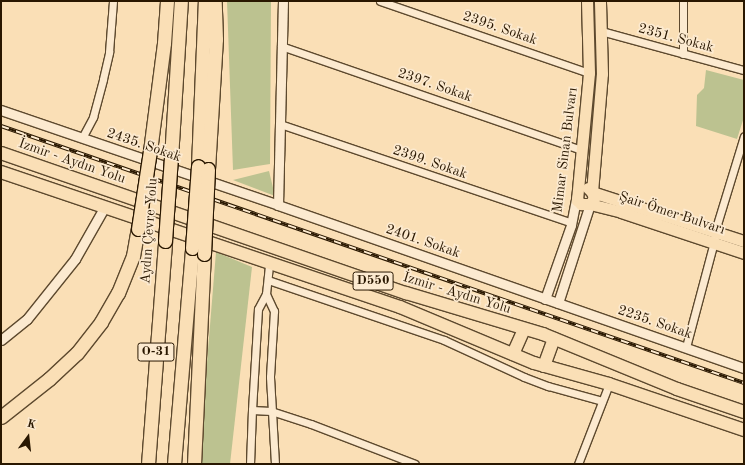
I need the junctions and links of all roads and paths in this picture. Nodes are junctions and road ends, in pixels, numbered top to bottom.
1 (113, 1) edge
2 (167, 1) edge
3 (181, 1) edge
4 (205, 1) edge
5 (215, 1) edge
6 (283, 1) edge
7 (380, 1) edge
8 (587, 1) edge
9 (600, 1) edge
10 (683, 1) edge
11 (601, 31) junction
12 (281, 46) junction
13 (683, 54) junction
14 (744, 70) edge
15 (589, 72) junction
16 (1, 110) edge
17 (280, 124) junction
18 (744, 136) edge
19 (82, 138) junction
20 (581, 150) junction
21 (1, 153) edge
22 (203, 168) junction
23 (1, 172) edge
24 (592, 192) junction
25 (577, 194) junction
26 (590, 204) junction
27 (278, 205) junction
28 (104, 208) junction
29 (572, 223) junction
30 (715, 237) junction
31 (744, 241) edge
32 (744, 253) edge
33 (270, 263) junction
34 (268, 280) junction
35 (266, 294) junction
36 (545, 299) junction
37 (558, 303) junction
38 (524, 329) junction
39 (554, 339) junction
40 (1, 340) edge
41 (686, 347) junction
42 (513, 354) junction
43 (544, 366) junction
44 (744, 368) edge
45 (609, 384) junction
46 (602, 401) junction
47 (252, 410) junction
48 (271, 411) junction
49 (744, 412) edge
50 (1, 417) edge
51 (744, 430) edge
52 (148, 464) edge
53 (174, 464) edge
54 (194, 464) edge
55 (250, 464) edge
56 (275, 464) edge
57 (415, 464) edge
58 (578, 464) edge

1 - 19 street
2 - 50 highway, bridge
3 - 52 highway, Aydın Çevre Yolu / O-31, bridge
4 - 22 highway, O-31
5 - 22 highway
6 - 12 street
7 - 15 street, 2395. Sokak
8 - 15 main road, Mimar Sinan Bulvarı
9 - 11 main road, Mimar Sinan Bulvarı
10 - 13 street
11 - 13 street, 2351. Sokak
11 - 24 main road, Mimar Sinan Bulvarı
12 - 17 street
12 - 20 street, 2397. Sokak
13 - 14 street, 2351. Sokak
15 - 20 main road, Mimar Sinan Bulvarı
16 - 19 street, 2435. Sokak
17 - 27 street
17 - 29 street, 2399. Sokak
18 - 30 street
19 - 27 street, 2435. Sokak
20 - 25 main road, Mimar Sinan Bulvarı
21 - 38 highway, İzmir - Aydın Yolu / D550
22 - 53 highway, O-31, bridge
22 - 54 highway, bridge
23 - 28 highway, D550
24 - 25 main road, Şair Ömer Bulvarı
24 - 26 main road
24 - 30 main road, Şair Ömer Bulvarı
25 - 26 main road, Şair Ömer Bulvarı
25 - 29 street, Mimar Sinan Bulvarı
26 - 30 main road, Şair Ömer Bulvarı
26 - 37 street
27 - 36 street, 2401. Sokak
28 - 33 highway, D550
28 - 40 street
29 - 36 street, Mimar Sinan Bulvarı
30 - 31 main road, Şair Ömer Bulvarı
30 - 32 main road, Şair Ömer Bulvarı
30 - 41 street
33 - 34 street
33 - 42 highway, D550
34 - 35 street
34 - 46 street
35 - 47 street
35 - 48 street
36 - 37 street, 2401. Sokak
37 - 41 street, 2235. Sokak
38 - 39 highway, İzmir - Aydın Yolu / D550
38 - 42 highway
39 - 43 highway
39 - 49 highway, İzmir - Aydın Yolu / D550
41 - 44 street, 2235. Sokak
42 - 43 highway, D550
43 - 45 highway, D550
45 - 46 street
45 - 51 highway, D550
46 - 58 street
47 - 48 street
47 - 55 street
48 - 56 street
48 - 57 street

